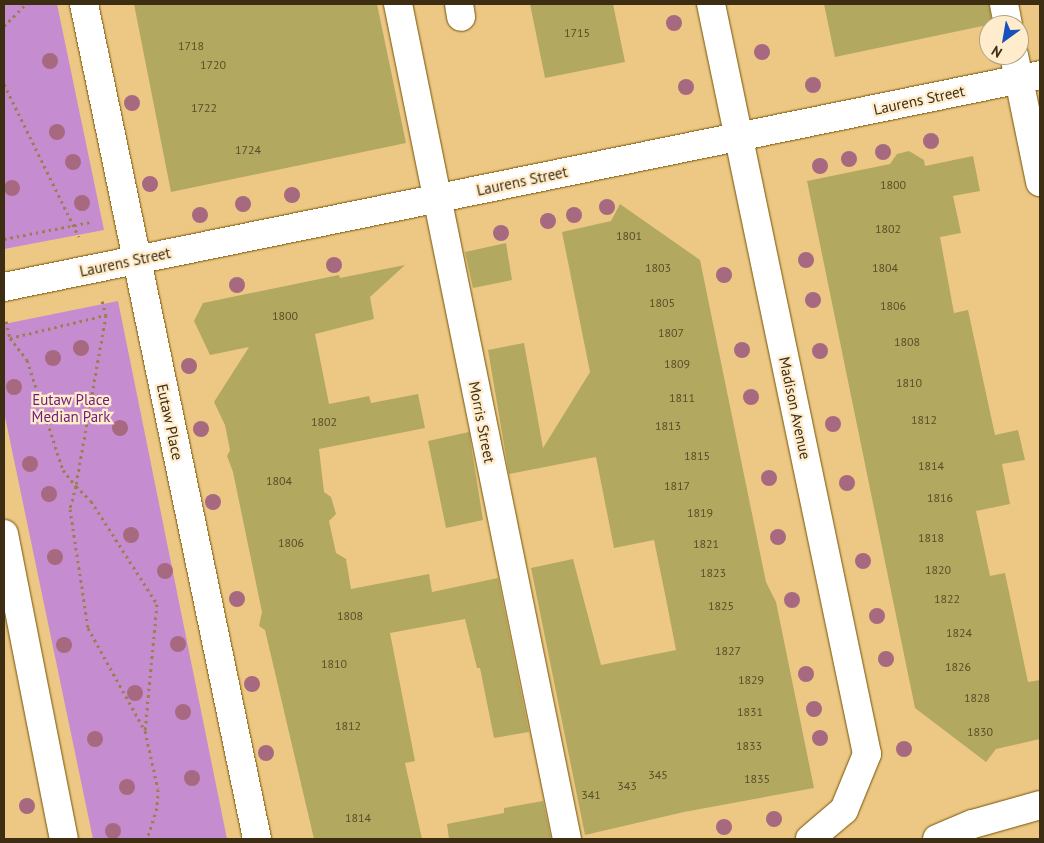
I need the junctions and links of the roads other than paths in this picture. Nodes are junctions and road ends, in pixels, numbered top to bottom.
1 (84, 4) edge
2 (398, 4) edge
3 (710, 4) edge
4 (1025, 69) edge
5 (738, 137) junction
6 (1040, 182) edge
7 (437, 198) junction
8 (137, 260) junction
9 (4, 287) edge
10 (4, 534) edge
11 (1040, 806) edge
12 (64, 839) edge
13 (257, 839) edge
14 (567, 839) edge
15 (810, 839) edge
16 (936, 839) edge

1 - 8 street, Eutaw Place
2 - 7 street, Morris Street
3 - 5 street, Madison Avenue
4 - 5 street, Laurens Street
4 - 6 street
5 - 7 street, Laurens Street
5 - 15 street, Madison Avenue
7 - 8 street, Laurens Street
7 - 14 street, Morris Street
8 - 9 street, Laurens Street
8 - 13 street, Eutaw Place
10 - 12 street
11 - 16 street

